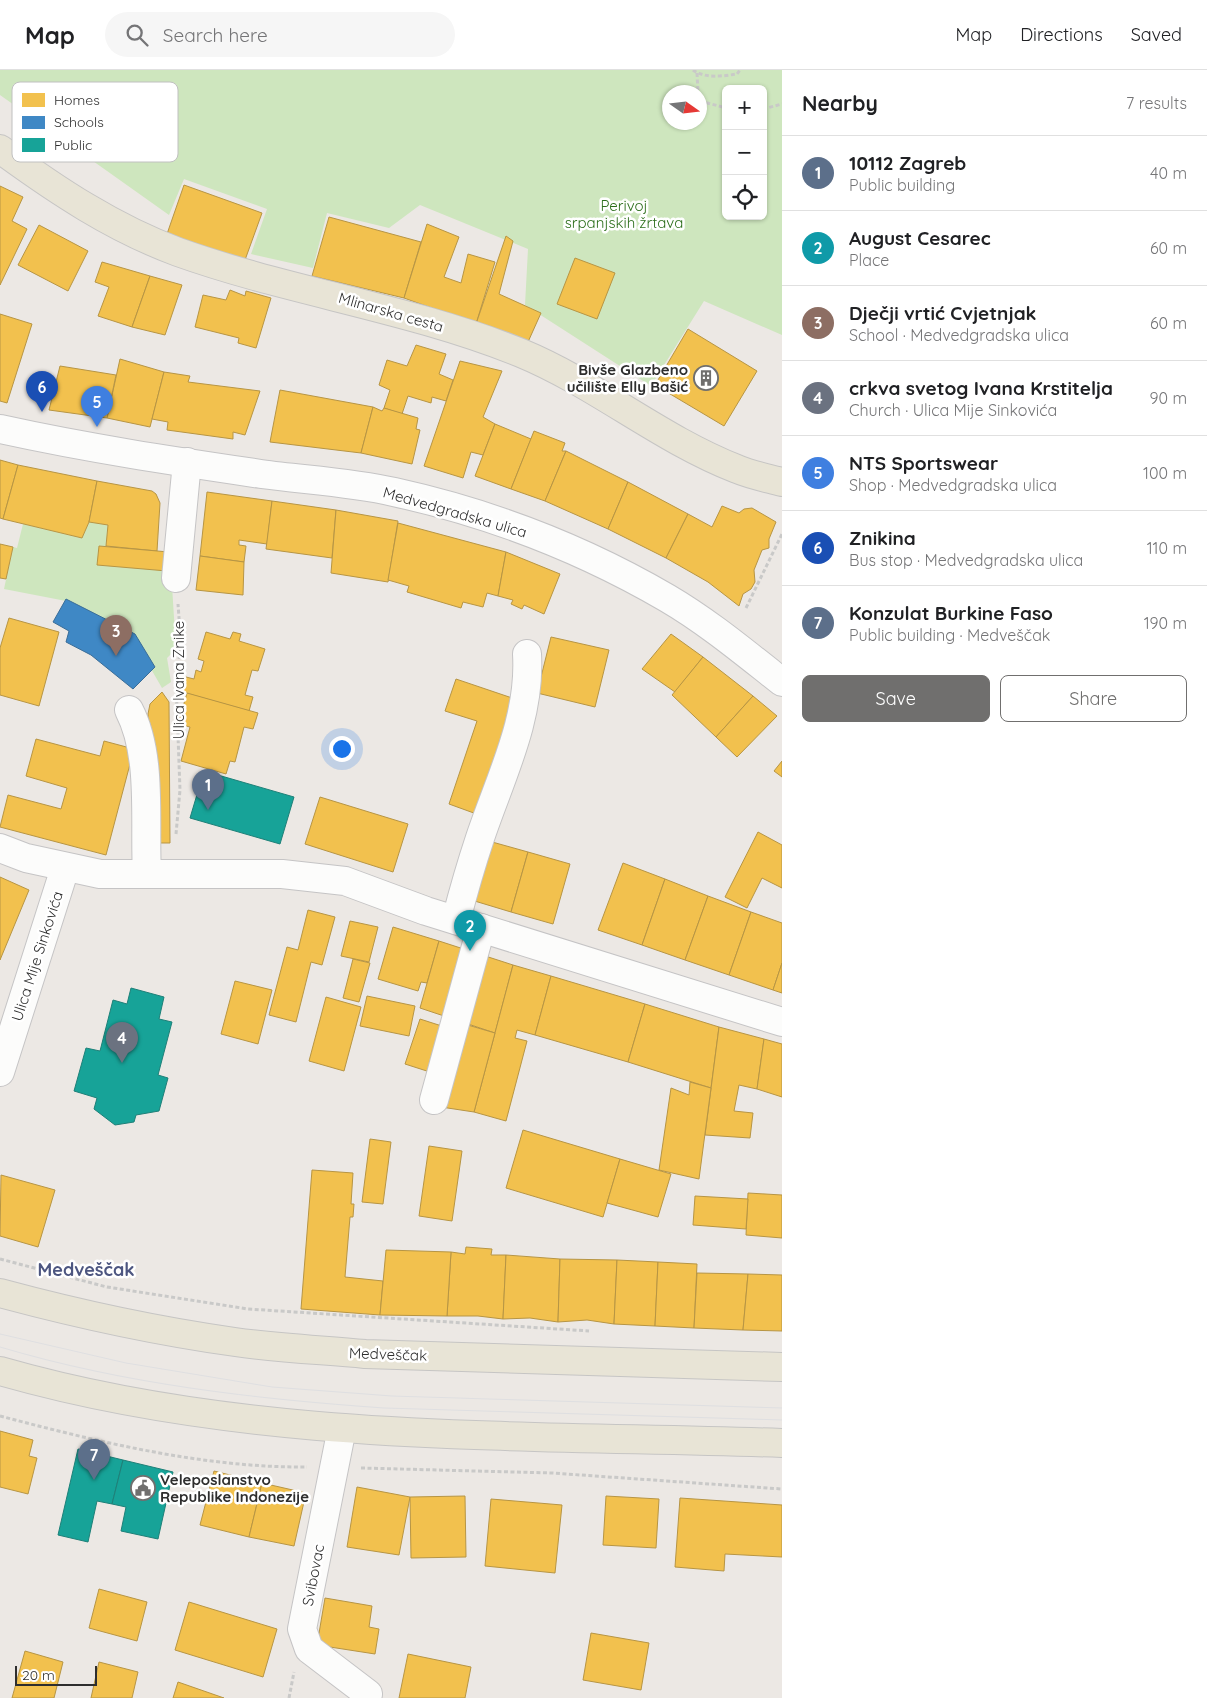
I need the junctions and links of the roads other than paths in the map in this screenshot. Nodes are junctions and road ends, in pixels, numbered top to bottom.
1 (0, 149) edge
2 (12, 158) edge
3 (18, 162) edge
4 (0, 429) edge
5 (187, 462) junction
6 (782, 482) edge
7 (176, 578) road end
8 (528, 654) dead end
9 (782, 682) edge
10 (129, 710) dead end
11 (0, 848) edge
12 (65, 868) junction
13 (147, 874) junction
14 (469, 924) junction
15 (782, 1022) edge
16 (0, 1072) edge
17 (434, 1100) dead end
18 (0, 1293) edge
19 (782, 1367) edge
20 (0, 1370) edge
21 (342, 1428) junction
22 (782, 1443) edge
23 (368, 1694) dead end

1 - 2 main road, Mlinarska cesta
3 - 6 main road, Mlinarska cesta
4 - 5 street, Medvedgradska ulica
5 - 7 street
5 - 9 street, Medvedgradska ulica
8 - 14 street
10 - 13 street
11 - 12 street
12 - 13 street
12 - 16 street, Ulica Mije Sinkovića
13 - 14 street
14 - 15 street
14 - 17 street
18 - 19 main road, Medveščak
20 - 21 main road
21 - 22 main road
21 - 23 street, Svibovac

